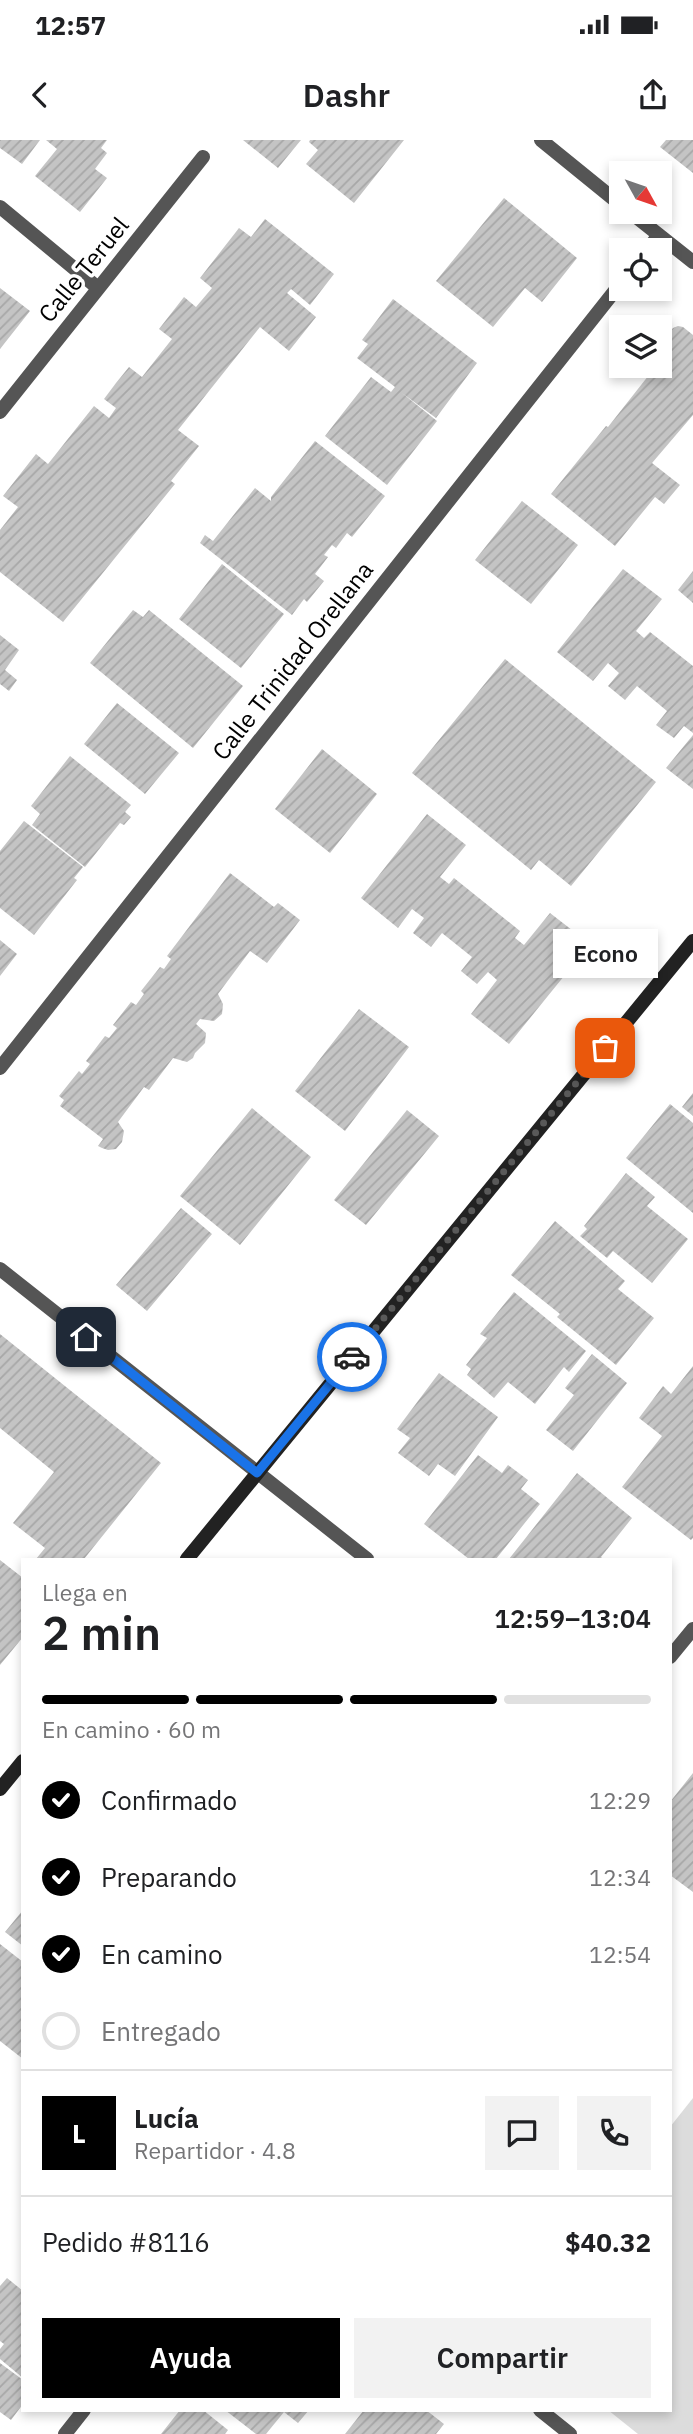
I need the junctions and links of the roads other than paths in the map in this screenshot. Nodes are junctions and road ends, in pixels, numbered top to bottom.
1 (541, 140) edge
2 (203, 157) dead end
3 (609, 195) edge
4 (0, 208) edge
5 (645, 224) edge
6 (659, 235) junction
7 (657, 238) edge
8 (693, 262) edge
9 (98, 288) junction
10 (609, 297) edge
11 (0, 412) edge
12 (693, 941) edge
13 (0, 1068) edge
14 (0, 1269) edge
15 (257, 1473) junction
16 (188, 1558) edge
17 (366, 1558) edge
18 (693, 1629) edge
19 (672, 1655) edge
20 (21, 1763) edge
21 (0, 1789) edge
22 (82, 2412) edge
23 (542, 2412) edge
24 (65, 2434) edge
25 (570, 2434) edge

1 - 3 street
2 - 9 street, Calle Teruel
4 - 9 street
5 - 6 street
6 - 7 street
6 - 8 street
9 - 11 street, Calle Teruel
10 - 13 street, Calle Trinidad Orellana
12 - 15 street
14 - 15 street
15 - 16 street
15 - 17 street
18 - 19 street
20 - 21 street
22 - 24 street
23 - 25 street

